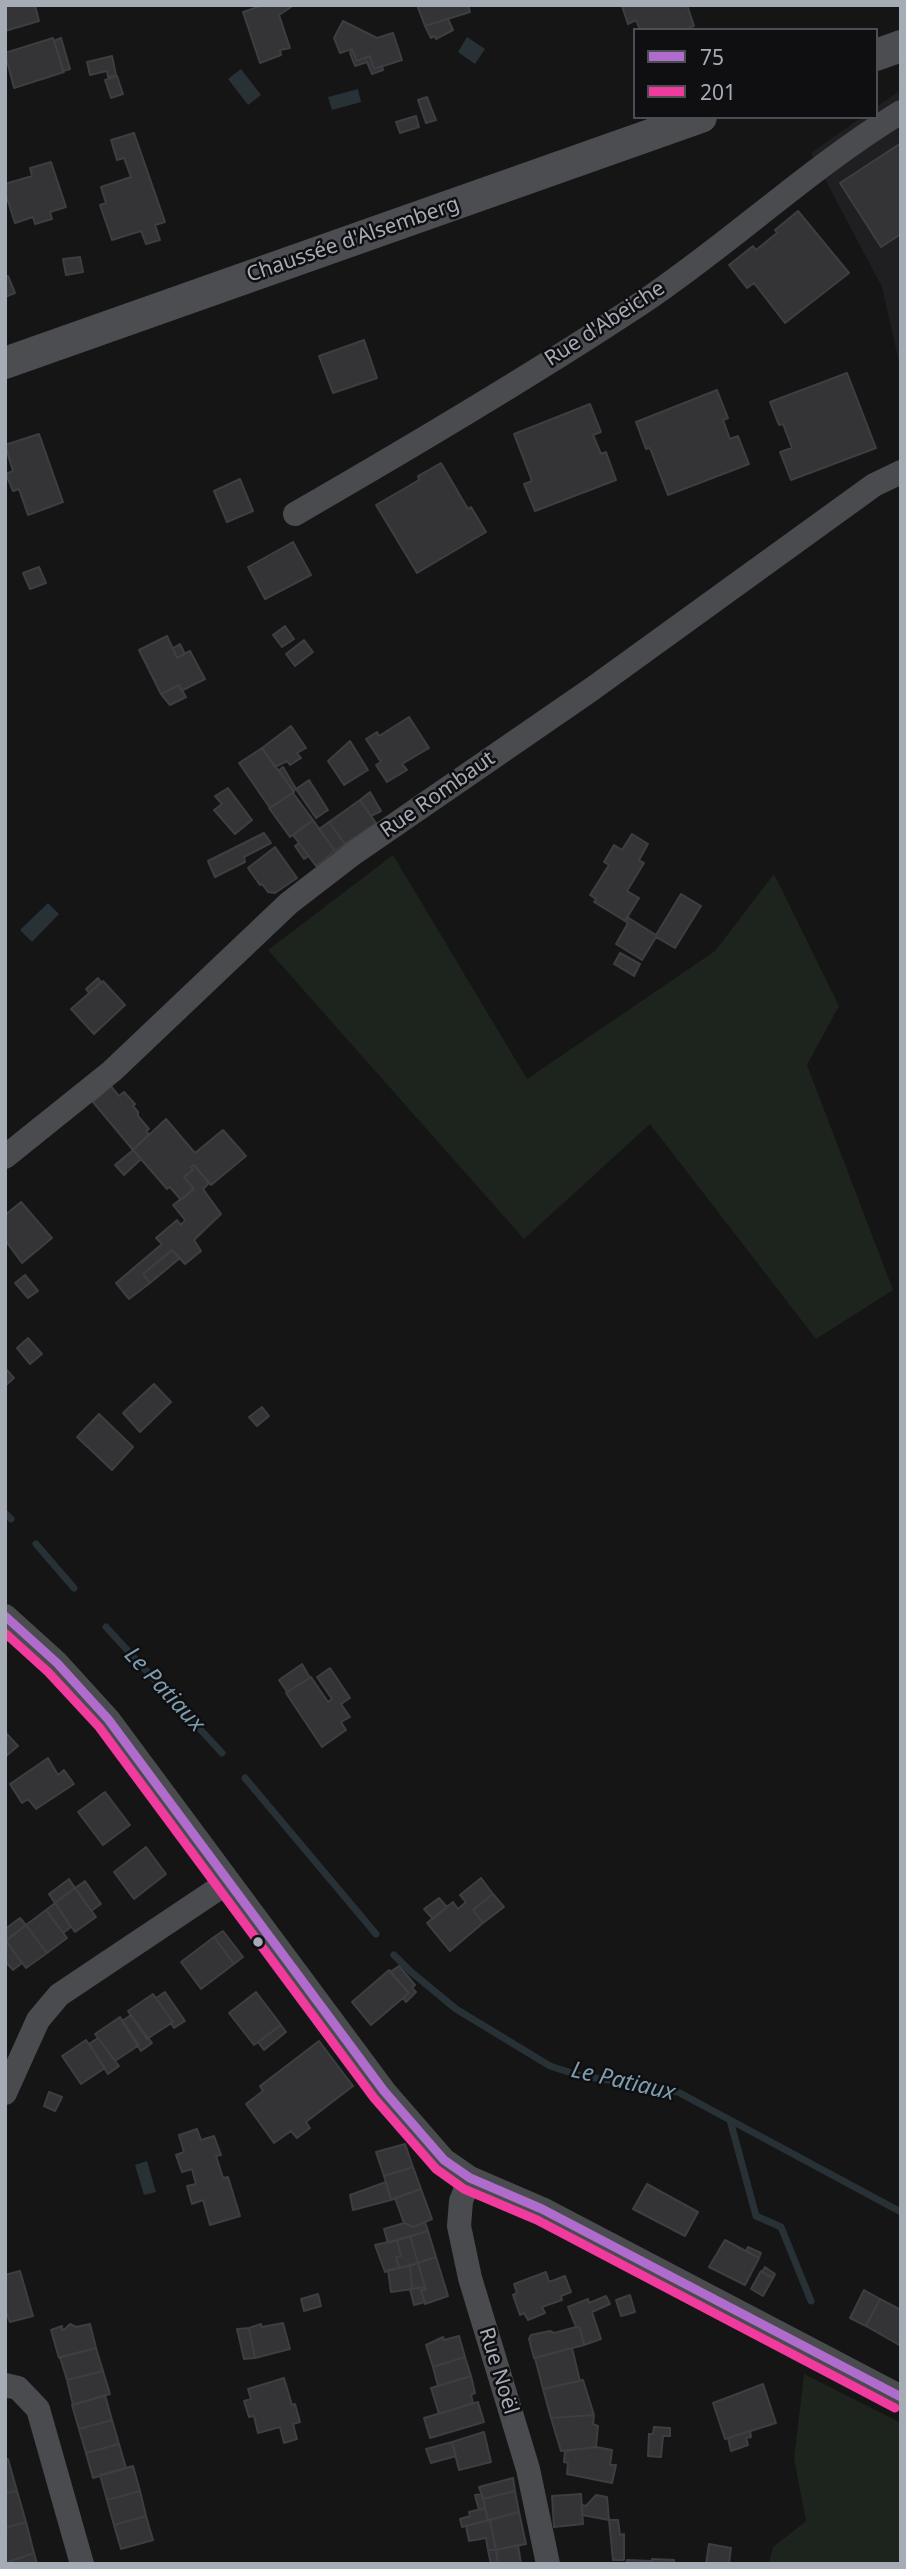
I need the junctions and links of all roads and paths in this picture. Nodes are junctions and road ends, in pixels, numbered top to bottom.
1 (901, 46) edge
2 (878, 54) edge
3 (901, 112) edge
4 (695, 119) edge
5 (5, 363) edge
6 (901, 472) edge
7 (295, 514) dead end
8 (5, 1157) edge
9 (5, 1616) edge
10 (228, 1882) junction
11 (5, 2093) edge
12 (470, 2178) junction
13 (12, 2387) edge
14 (901, 2397) edge
15 (82, 2564) edge
16 (548, 2564) edge

1 - 2 main road
3 - 7 street, Rue d'Abeiche
4 - 5 main road, Chaussée d'Alsemberg
6 - 8 street, Rue Rombaut
9 - 10 street
10 - 11 street
10 - 12 street
12 - 14 street
12 - 16 street, Rue Noël
13 - 15 street

